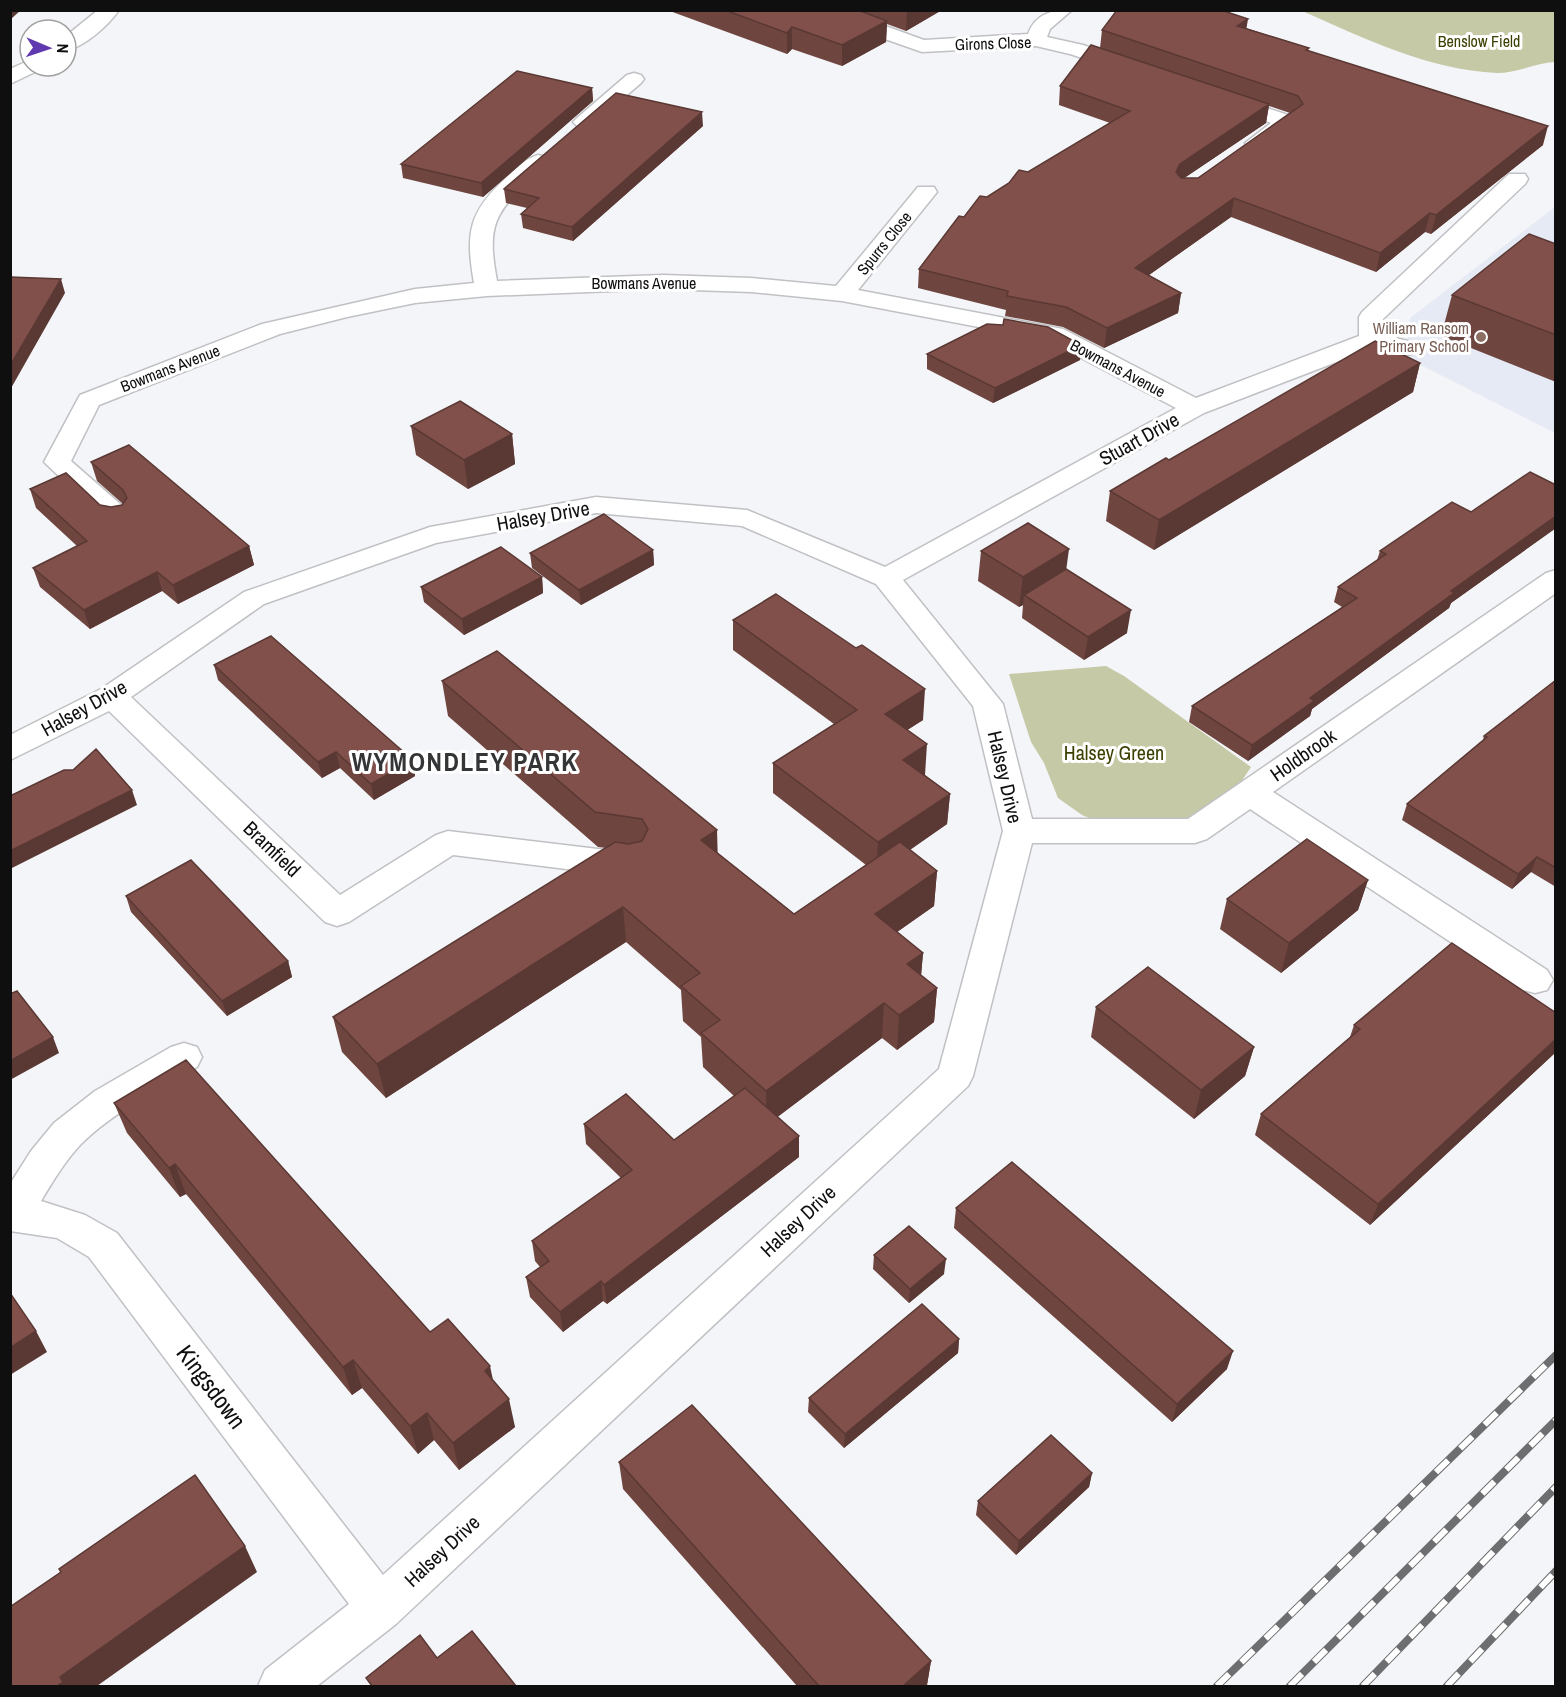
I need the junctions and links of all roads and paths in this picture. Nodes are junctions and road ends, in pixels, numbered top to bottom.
1 (110, 10) edge
2 (821, 10) edge
3 (1063, 10) edge
4 (78, 37) edge
5 (1036, 40) junction
6 (1143, 72) edge
7 (634, 79) dead end
8 (1209, 94) edge
9 (1242, 152) edge
10 (1517, 179) dead end
11 (926, 192) dead end
12 (487, 289) junction
13 (842, 294) junction
14 (1371, 340) junction
15 (1407, 348) dead end
16 (1195, 408) junction
17 (117, 516) edge
18 (886, 578) junction
19 (1556, 579) edge
20 (112, 696) junction
21 (10, 748) edge
22 (1250, 793) junction
23 (1019, 831) junction
24 (632, 865) edge
25 (1535, 980) dead end
26 (184, 1058) edge
27 (12, 1214) edge
28 (380, 1608) junction
29 (281, 1686) edge

1 - 4 street
2 - 5 street, Girons Close
3 - 5 street
5 - 6 street, Girons Close
7 - 12 street
8 - 9 street
10 - 14 street
11 - 13 street, Spurrs Close
12 - 13 street, Bowmans Avenue
12 - 17 street, Bowmans Avenue
13 - 16 street, Bowmans Avenue
14 - 15 street
14 - 16 street, Stuart Drive
16 - 18 street, Stuart Drive
18 - 20 street, Halsey Drive
18 - 23 street, Halsey Drive
19 - 22 street, Holdbrook
20 - 21 street, Halsey Drive
20 - 24 street, Bramfield
22 - 23 street, Holdbrook
22 - 25 street
23 - 28 street, Halsey Drive
26 - 27 street
27 - 28 street, Kingsdown
28 - 29 street, Halsey Drive

